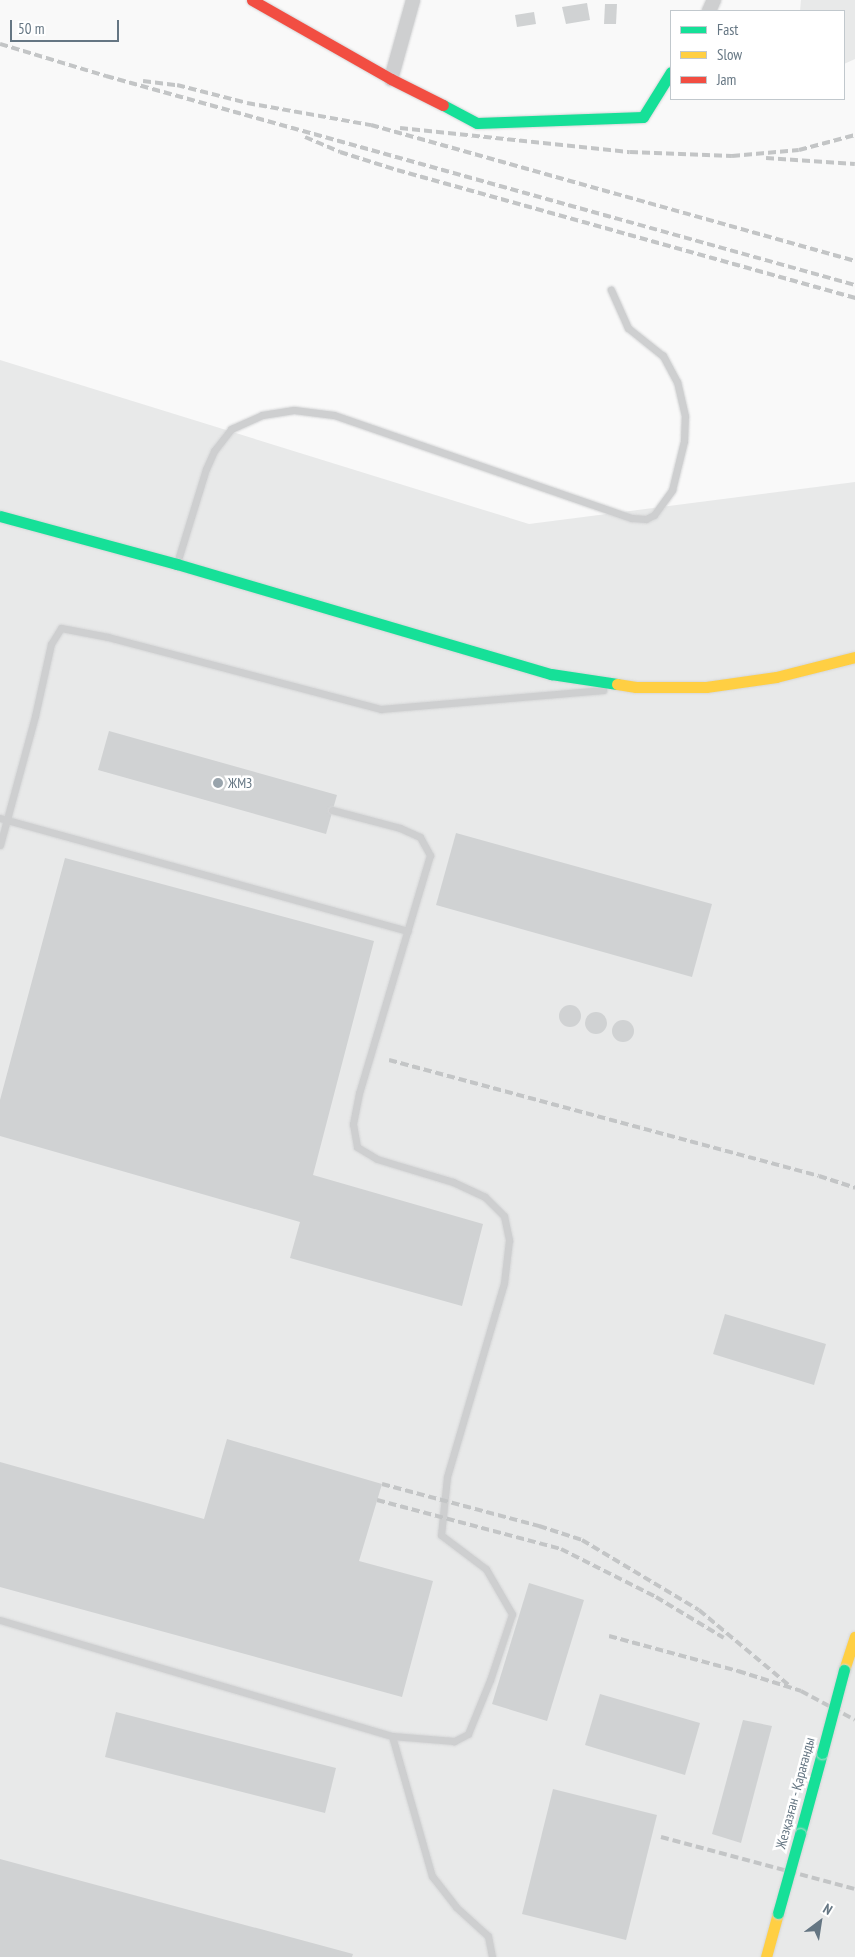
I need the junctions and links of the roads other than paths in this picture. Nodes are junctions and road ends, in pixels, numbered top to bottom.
1 (252, 0) edge
2 (413, 0) edge
3 (269, 4) edge
4 (670, 74) edge
5 (391, 79) junction
6 (611, 290) dead end
7 (0, 516) edge
8 (177, 564) junction
9 (855, 656) edge
10 (636, 687) junction
11 (332, 810) dead end
12 (3, 820) edge
13 (0, 844) edge
14 (408, 931) junction
15 (0, 1620) edge
16 (855, 1637) edge
17 (392, 1736) junction
18 (492, 1957) edge
19 (766, 1957) edge

1 - 3 main road
2 - 5 street
3 - 5 main road
4 - 5 main road
6 - 8 lane
7 - 8 main road
8 - 10 main road
9 - 10 main road
10 - 12 lane
11 - 14 lane
12 - 13 lane
12 - 14 lane
14 - 17 lane
15 - 17 lane
16 - 19 main road, Жезқазған - Қарағанды, bridge
17 - 18 lane

